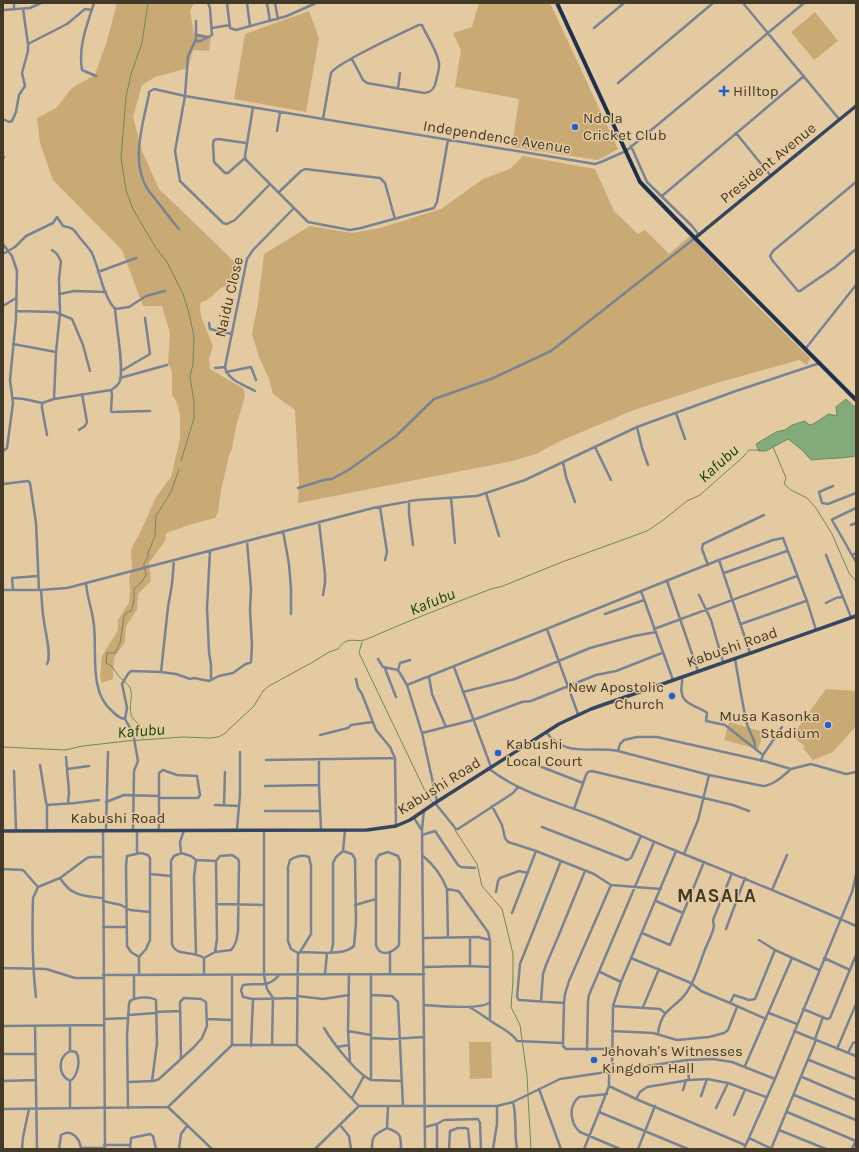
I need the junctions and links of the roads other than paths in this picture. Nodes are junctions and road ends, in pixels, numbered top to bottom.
1 (14, 3) edge
2 (41, 3) edge
3 (94, 3) edge
4 (208, 3) edge
5 (227, 3) edge
6 (247, 3) edge
7 (267, 3) edge
8 (275, 3) edge
9 (316, 3) edge
10 (557, 3) edge
11 (624, 3) edge
12 (713, 3) edge
13 (743, 3) edge
14 (804, 3) edge
15 (14, 9) junction
16 (23, 9) junction
17 (3, 10) edge
18 (92, 10) junction
19 (278, 19) junction
20 (196, 21) dead end
21 (270, 21) junction
22 (230, 25) junction
23 (250, 26) junction
24 (212, 28) junction
25 (594, 28) dead end
26 (768, 33) junction
27 (196, 35) junction
28 (209, 37) junction
29 (195, 41) junction
30 (28, 44) junction
31 (352, 59) junction
32 (400, 73) dead end
33 (96, 76) dead end
34 (804, 76) junction
35 (618, 83) dead end
36 (398, 89) junction
37 (185, 96) junction
38 (856, 106) edge
39 (253, 107) junction
40 (280, 112) junction
41 (3, 119) edge
42 (323, 119) junction
43 (839, 119) junction
44 (277, 131) dead end
45 (736, 133) junction
46 (448, 140) junction
47 (246, 143) junction
48 (631, 146) junction
49 (626, 151) junction
50 (245, 158) junction
51 (771, 176) junction
52 (856, 182) edge
53 (270, 184) junction
54 (279, 192) junction
55 (662, 196) junction
56 (294, 208) junction
57 (395, 219) junction
58 (179, 229) dead end
59 (697, 237) junction
60 (3, 244) edge
61 (856, 249) edge
62 (52, 250) dead end
63 (9, 251) junction
64 (3, 254) edge
65 (136, 258) dead end
66 (98, 272) junction
67 (856, 285) edge
68 (165, 291) dead end
69 (106, 292) junction
70 (60, 294) junction
71 (17, 298) junction
72 (3, 306) edge
73 (114, 308) junction
74 (16, 311) junction
75 (60, 313) junction
76 (146, 318) dead end
77 (210, 323) dead end
78 (232, 334) junction
79 (13, 344) junction
80 (806, 348) junction
81 (56, 352) junction
82 (820, 363) junction
83 (167, 365) dead end
84 (216, 368) dead end
85 (225, 368) junction
86 (90, 371) dead end
87 (121, 371) junction
88 (226, 372) junction
89 (120, 378) junction
90 (256, 380) dead end
91 (110, 390) junction
92 (255, 391) dead end
93 (82, 394) junction
94 (13, 398) junction
95 (54, 399) junction
96 (856, 400) edge
97 (42, 403) junction
98 (150, 411) dead end
99 (676, 413) junction
100 (637, 427) junction
101 (79, 430) dead end
102 (47, 435) dead end
103 (685, 439) dead end
104 (595, 447) junction
105 (3, 451) edge
106 (563, 462) junction
107 (648, 465) dead end
108 (611, 480) dead end
109 (3, 484) edge
110 (833, 486) dead end
111 (298, 488) dead end
112 (486, 493) junction
113 (856, 493) edge
114 (451, 498) junction
115 (409, 501) junction
116 (575, 502) dead end
117 (380, 507) junction
118 (856, 508) edge
119 (764, 514) dead end
120 (319, 522) junction
121 (856, 523) edge
122 (851, 525) dead end
123 (283, 531) junction
124 (499, 536) dead end
125 (247, 541) junction
126 (455, 544) dead end
127 (413, 545) dead end
128 (210, 551) junction
129 (787, 551) junction
130 (856, 553) edge
131 (826, 555) dead end
132 (852, 555) junction
133 (174, 560) junction
134 (385, 560) dead end
135 (719, 560) junction
136 (856, 562) edge
137 (708, 565) junction
138 (724, 574) junction
139 (38, 576) junction
140 (797, 576) junction
141 (667, 581) junction
142 (86, 583) junction
143 (3, 590) edge
144 (13, 590) junction
145 (40, 590) junction
146 (641, 591) junction
147 (323, 595) dead end
148 (699, 595) dead end
149 (842, 597) junction
150 (733, 599) junction
151 (644, 600) junction
152 (807, 601) junction
153 (826, 603) dead end
154 (706, 611) junction
155 (291, 614) dead end
156 (605, 614) dead end
157 (856, 616) edge
158 (851, 618) junction
159 (680, 620) junction
160 (741, 624) junction
161 (547, 629) junction
162 (816, 630) junction
163 (655, 631) junction
164 (662, 652) junction
165 (750, 653) junction
166 (734, 658) junction
167 (378, 659) dead end
168 (410, 660) dead end
169 (558, 660) junction
170 (723, 662) junction
171 (47, 664) dead end
172 (454, 667) junction
173 (385, 668) junction
174 (398, 670) junction
175 (698, 671) junction
176 (161, 672) junction
177 (429, 677) junction
178 (682, 677) junction
179 (356, 679) dead end
180 (211, 680) junction
181 (673, 680) junction
182 (407, 685) junction
183 (568, 686) junction
184 (463, 692) junction
185 (396, 697) dead end
186 (578, 714) junction
187 (125, 719) junction
188 (474, 720) junction
189 (372, 722) junction
190 (446, 727) junction
191 (782, 727) dead end
192 (546, 732) junction
193 (422, 733) junction
194 (320, 735) dead end
195 (755, 748) junction
196 (618, 751) junction
197 (108, 752) dead end
198 (240, 752) dead end
199 (764, 755) junction
200 (66, 757) dead end
201 (395, 758) junction
202 (319, 759) junction
203 (266, 760) dead end
204 (761, 761) junction
205 (521, 765) dead end
206 (40, 766) dead end
207 (89, 766) dead end
208 (490, 768) junction
209 (67, 769) junction
210 (791, 769) junction
211 (14, 772) dead end
212 (226, 772) dead end
213 (856, 772) edge
214 (709, 775) junction
215 (583, 783) junction
216 (319, 785) junction
217 (265, 786) dead end
218 (518, 787) junction
219 (134, 795) junction
220 (159, 797) junction
221 (704, 799) junction
222 (99, 800) dead end
223 (106, 802) junction
224 (436, 802) junction
225 (68, 803) junction
226 (47, 804) junction
227 (215, 805) dead end
228 (224, 805) junction
229 (239, 806) junction
230 (492, 806) junction
231 (574, 809) junction
232 (424, 810) junction
233 (265, 811) dead end
234 (320, 811) junction
235 (749, 811) dead end
236 (414, 818) junction
237 (396, 826) junction
238 (542, 827) dead end
239 (321, 829) junction
240 (345, 829) junction
241 (422, 829) junction
242 (16, 830) junction
243 (47, 830) junction
244 (104, 830) junction
245 (135, 830) junction
246 (159, 830) junction
247 (184, 830) junction
248 (237, 830) junction
249 (264, 830) junction
250 (3, 831) edge
251 (422, 835) junction
252 (641, 836) junction
253 (654, 842) junction
254 (343, 851) junction
255 (536, 851) junction
256 (676, 851) junction
257 (181, 853) junction
258 (137, 854) junction
259 (684, 854) junction
260 (787, 855) dead end
261 (423, 856) junction
262 (102, 857) junction
263 (196, 860) junction
264 (216, 861) junction
265 (561, 861) junction
266 (704, 862) junction
267 (475, 868) dead end
268 (3, 869) edge
269 (585, 871) junction
270 (528, 872) junction
271 (732, 873) junction
272 (150, 874) junction
273 (856, 875) edge
274 (171, 876) junction
275 (60, 878) junction
276 (745, 878) junction
277 (611, 885) junction
278 (38, 887) junction
279 (635, 887) junction
280 (447, 889) junction
281 (661, 889) junction
282 (772, 890) junction
283 (496, 892) dead end
284 (376, 899) junction
285 (103, 900) junction
286 (656, 901) junction
287 (216, 904) junction
288 (239, 904) junction
289 (264, 905) junction
290 (355, 905) junction
291 (126, 908) junction
292 (150, 912) junction
293 (512, 913) dead end
294 (683, 913) junction
295 (840, 919) junction
296 (856, 926) edge
297 (103, 927) junction
298 (126, 927) junction
299 (726, 929) dead end
300 (642, 933) junction
301 (448, 937) junction
302 (423, 938) junction
303 (470, 938) junction
304 (490, 940) junction
305 (759, 940) dead end
306 (775, 950) junction
307 (215, 952) junction
308 (196, 953) junction
309 (299, 953) junction
310 (327, 953) junction
311 (331, 953) junction
312 (390, 953) junction
313 (856, 955) edge
314 (140, 958) junction
315 (204, 958) junction
316 (631, 958) junction
317 (792, 958) junction
318 (824, 958) junction
319 (470, 966) junction
320 (424, 967) junction
321 (490, 967) junction
322 (3, 968) edge
323 (33, 968) junction
324 (658, 969) junction
325 (820, 970) junction
326 (850, 970) junction
327 (600, 972) junction
328 (325, 974) junction
329 (349, 974) junction
330 (371, 974) junction
331 (390, 974) junction
332 (424, 974) junction
333 (134, 975) junction
334 (139, 975) junction
335 (204, 975) junction
336 (232, 975) junction
337 (264, 975) junction
338 (279, 975) junction
339 (297, 975) junction
340 (103, 977) junction
341 (621, 982) junction
342 (692, 983) junction
343 (265, 984) junction
344 (349, 995) junction
345 (371, 995) junction
346 (36, 997) dead end
347 (297, 997) junction
348 (134, 998) junction
349 (273, 998) junction
350 (253, 999) junction
351 (540, 1001) junction
352 (490, 1002) junction
353 (730, 1002) junction
354 (564, 1003) junction
355 (856, 1004) edge
356 (424, 1005) junction
357 (466, 1006) junction
358 (613, 1006) junction
359 (643, 1007) junction
360 (737, 1007) junction
361 (804, 1009) junction
362 (179, 1011) junction
363 (156, 1012) junction
364 (665, 1013) junction
365 (769, 1013) junction
366 (128, 1016) junction
367 (823, 1017) junction
368 (104, 1019) junction
369 (207, 1019) junction
370 (766, 1019) junction
371 (232, 1020) junction
372 (490, 1021) junction
373 (797, 1024) junction
374 (104, 1025) junction
375 (3, 1026) edge
376 (35, 1026) junction
377 (70, 1026) junction
378 (324, 1028) dead end
379 (348, 1031) junction
380 (794, 1031) junction
381 (612, 1032) junction
382 (658, 1033) junction
383 (371, 1036) junction
384 (424, 1037) junction
385 (400, 1039) junction
386 (815, 1040) junction
387 (856, 1041) edge
388 (563, 1043) junction
389 (232, 1045) junction
390 (272, 1045) junction
391 (297, 1045) junction
392 (349, 1045) junction
393 (251, 1046) junction
394 (337, 1048) junction
395 (612, 1049) junction
396 (837, 1049) junction
397 (587, 1050) junction
398 (70, 1051) junction
399 (848, 1053) junction
400 (3, 1054) edge
401 (36, 1054) junction
402 (856, 1056) edge
403 (181, 1058) junction
404 (687, 1060) junction
405 (809, 1060) junction
406 (350, 1062) junction
407 (745, 1066) junction
408 (610, 1071) junction
409 (364, 1076) junction
410 (802, 1077) junction
411 (707, 1079) junction
412 (775, 1079) junction
413 (856, 1079) edge
414 (36, 1080) junction
415 (372, 1080) junction
416 (688, 1080) junction
417 (70, 1081) junction
418 (152, 1081) junction
419 (402, 1081) junction
420 (3, 1082) edge
421 (128, 1082) junction
422 (728, 1083) junction
423 (609, 1086) junction
424 (539, 1089) junction
425 (683, 1090) dead end
426 (745, 1090) junction
427 (607, 1094) junction
428 (794, 1095) junction
429 (701, 1096) dead end
430 (766, 1097) junction
431 (352, 1098) junction
432 (636, 1099) junction
433 (856, 1100) edge
434 (513, 1102) junction
435 (359, 1106) junction
436 (388, 1106) junction
437 (403, 1106) junction
438 (425, 1106) junction
439 (497, 1106) junction
440 (656, 1106) junction
441 (168, 1107) junction
442 (70, 1108) junction
443 (104, 1108) junction
444 (128, 1108) junction
445 (716, 1108) dead end
446 (3, 1109) edge
447 (29, 1109) junction
448 (36, 1109) junction
449 (599, 1112) junction
450 (787, 1112) junction
451 (734, 1115) dead end
452 (856, 1120) edge
453 (437, 1124) junction
454 (187, 1125) junction
455 (340, 1125) junction
456 (425, 1127) junction
457 (387, 1128) junction
458 (779, 1130) junction
459 (646, 1131) junction
460 (589, 1136) junction
461 (749, 1138) junction
462 (856, 1141) edge
463 (130, 1145) junction
464 (745, 1145) junction
465 (104, 1147) edge
466 (81, 1148) edge
467 (22, 1149) edge
468 (37, 1149) edge
469 (59, 1149) edge
470 (130, 1149) edge
471 (156, 1149) edge
472 (179, 1149) edge
473 (212, 1149) edge
474 (315, 1149) edge
475 (351, 1149) edge
476 (372, 1149) edge
477 (402, 1149) edge
478 (425, 1149) edge
479 (437, 1149) edge
480 (449, 1149) edge
481 (470, 1149) edge
482 (481, 1149) edge
483 (492, 1149) edge
484 (517, 1149) edge
485 (562, 1149) edge
486 (584, 1149) edge
487 (620, 1149) edge
488 (638, 1149) edge
489 (688, 1149) edge
490 (744, 1149) edge
491 (771, 1149) edge
492 (826, 1149) edge
493 (852, 1149) edge

1 - 15 street
2 - 16 street
3 - 18 street
4 - 24 street
5 - 22 street
6 - 23 street
7 - 21 street
8 - 19 street
9 - 19 street
10 - 49 highway
11 - 25 street
12 - 35 street
13 - 26 street
14 - 26 street, Independence Avenue
15 - 16 street
15 - 17 street
16 - 30 street
18 - 30 street
18 - 33 street
19 - 21 street
20 - 27 street
21 - 23 street
22 - 23 street
22 - 24 street
24 - 28 street
26 - 34 street
26 - 48 street, Independence Avenue
27 - 28 street
27 - 29 street
28 - 29 street
29 - 37 street
30 - 41 street
31 - 36 street
31 - 36 street
31 - 42 street
32 - 36 street
34 - 43 street
34 - 45 street
37 - 39 street, Independence Avenue
37 - 53 street
37 - 58 street, Independence Avenue
38 - 43 main road, President Avenue
39 - 40 street, Independence Avenue
39 - 47 street
40 - 42 street, Independence Avenue
40 - 44 street
42 - 46 street, Independence Avenue
43 - 51 main road, President Avenue
45 - 51 street
45 - 55 street
46 - 49 street, Independence Avenue
46 - 57 street
47 - 50 street
47 - 50 street
48 - 49 street, Independence Avenue
48 - 55 street
49 - 59 highway
50 - 53 street
51 - 59 main road, President Avenue
52 - 61 street
53 - 54 street
54 - 56 street
54 - 57 street
55 - 59 street
56 - 57 street
56 - 78 street, Naidu Close
59 - 80 highway
59 - 111 street
60 - 63 street
62 - 70 street
63 - 64 street
63 - 66 street
63 - 71 street
65 - 66 street
66 - 69 street
67 - 80 street
68 - 73 street
69 - 70 street
69 - 73 street
70 - 75 street
71 - 72 street
71 - 74 street
73 - 87 street
74 - 75 street
74 - 79 street
75 - 81 street
75 - 86 street
76 - 87 street
77 - 78 street
78 - 85 street, Naidu Close
79 - 81 street
79 - 94 street
80 - 82 highway
81 - 95 street
82 - 96 highway
82 - 99 street
83 - 89 street
84 - 85 street
85 - 88 street, Naidu Close
87 - 89 street
88 - 90 street
88 - 92 street
89 - 91 street
91 - 93 street
91 - 98 street
93 - 95 street
93 - 101 street
94 - 97 street
94 - 105 street
95 - 97 street
97 - 102 street
99 - 100 street
99 - 103 street
100 - 104 street
100 - 107 street
104 - 106 street
104 - 108 street
106 - 112 street
106 - 116 street
109 - 139 street
110 - 113 street
112 - 114 street
112 - 124 street
114 - 115 street
114 - 126 street
115 - 117 street
115 - 127 street
117 - 120 street
117 - 134 street
118 - 132 street
119 - 137 street
120 - 123 street
120 - 147 street
121 - 122 street
123 - 125 street
123 - 155 street
125 - 128 street
125 - 180 street
128 - 133 street
128 - 180 street
129 - 135 street
129 - 138 street
129 - 140 street
130 - 132 street
131 - 149 street
132 - 136 street
133 - 142 street
133 - 176 street
135 - 137 street
135 - 138 street
137 - 141 street
138 - 150 street
139 - 144 street
139 - 145 street
140 - 150 street
140 - 152 street
141 - 146 street
141 - 159 street
142 - 145 street
142 - 187 street
143 - 144 street
144 - 145 street
145 - 171 street
146 - 151 street
146 - 161 street
148 - 154 street
149 - 153 street
149 - 158 street
150 - 154 street
150 - 160 street
151 - 156 street
151 - 163 street
152 - 160 street
152 - 162 street
154 - 159 street
154 - 170 street
157 - 158 main road, Kabushi Road
158 - 162 main road, Kabushi Road
159 - 163 street
159 - 175 street
160 - 165 street
161 - 169 street
161 - 172 street
162 - 165 main road, Kabushi Road
163 - 164 street
163 - 169 street
164 - 181 street
164 - 183 street
165 - 166 main road, Kabushi Road
166 - 170 main road, Kabushi Road
166 - 195 street
167 - 173 street
168 - 174 street
169 - 183 street
169 - 184 street
170 - 175 main road, Kabushi Road
172 - 177 street
172 - 184 street
173 - 174 street
173 - 185 street
174 - 182 street
175 - 178 main road, Kabushi Road
176 - 180 street
176 - 187 street
177 - 182 street
177 - 190 street
178 - 181 main road, Kabushi Road
178 - 195 street
179 - 189 street
181 - 186 main road, Kabushi Road
182 - 193 street
183 - 186 street
183 - 188 street
184 - 188 street
186 - 192 main road, Kabushi Road
187 - 219 street
188 - 190 street
188 - 208 street
189 - 194 street
189 - 201 street
190 - 193 street
191 - 199 street
192 - 196 street
192 - 208 main road, Kabushi Road
193 - 224 street
195 - 199 street
196 - 204 street
196 - 214 street
197 - 223 street
198 - 229 street
199 - 204 street
200 - 209 street
201 - 202 street
201 - 237 street
202 - 203 street
202 - 216 street
204 - 210 street
205 - 215 street
206 - 226 street
207 - 209 street
208 - 218 street
208 - 224 main road, Kabushi Road
209 - 225 street
210 - 213 street
210 - 214 street
211 - 242 street
212 - 228 street
214 - 221 street
215 - 221 street
215 - 231 street
216 - 217 street
216 - 234 street
218 - 230 street
218 - 231 street
219 - 220 street
219 - 223 street
219 - 245 street
220 - 220 street
220 - 246 street
221 - 235 street
221 - 259 street
222 - 225 street
223 - 244 street
224 - 230 street
224 - 232 main road, Kabushi Road
225 - 226 street
226 - 243 street
227 - 228 street
228 - 229 street
229 - 248 street
230 - 255 street
231 - 252 street
232 - 236 main road, Kabushi Road
232 - 241 street
233 - 234 street
234 - 239 street
236 - 237 main road, Kabushi Road
236 - 241 street
237 - 240 main road, Kabushi Road
238 - 252 street
239 - 240 main road, Kabushi Road
239 - 249 main road, Kabushi Road
240 - 254 street
241 - 251 street
242 - 243 main road, Kabushi Road
242 - 250 main road, Kabushi Road
243 - 244 main road, Kabushi Road
244 - 245 main road, Kabushi Road
244 - 262 street
245 - 246 main road, Kabushi Road
245 - 258 street
246 - 247 main road, Kabushi Road
247 - 248 main road, Kabushi Road
247 - 257 street
248 - 249 main road, Kabushi Road
249 - 289 street
251 - 261 street
251 - 267 street
252 - 253 street
253 - 256 street
253 - 279 street
254 - 290 street
254 - 311 street
255 - 265 street
255 - 270 street
256 - 259 street
256 - 281 street
257 - 263 street
257 - 274 street
258 - 272 street
258 - 291 street
259 - 266 street
260 - 282 street
261 - 280 street
261 - 302 street
262 - 275 street
262 - 285 street
263 - 264 street
263 - 308 street
264 - 287 street
264 - 288 street
265 - 269 street
265 - 351 street
266 - 271 street
266 - 294 street
268 - 278 street
269 - 277 street
269 - 351 street
270 - 283 street
270 - 293 street
271 - 276 street
271 - 342 street
272 - 274 street
272 - 292 street
273 - 295 street
274 - 308 street
275 - 278 street
275 - 285 street
276 - 282 street
276 - 299 street
277 - 279 street
277 - 354 street
278 - 323 street
279 - 281 street
279 - 327 street
280 - 301 street
280 - 304 street
281 - 286 street
282 - 295 street
284 - 290 street
284 - 312 street
284 - 312 street
285 - 291 street
285 - 297 street
286 - 294 street
286 - 300 street
287 - 288 street
287 - 307 street
288 - 289 street
288 - 307 street
289 - 337 street
290 - 311 street
291 - 292 street
291 - 298 street
292 - 314 street
294 - 300 street
295 - 296 street
295 - 318 street
297 - 298 street
297 - 340 street
298 - 314 street
300 - 316 street
301 - 302 street
301 - 303 street
302 - 320 street
303 - 304 street
303 - 319 street
304 - 321 street
305 - 306 street
306 - 317 street
306 - 353 street
307 - 315 street
308 - 315 street
309 - 309 street
309 - 310 street
309 - 339 street
310 - 311 street
310 - 328 street
312 - 331 street
313 - 326 street
314 - 334 street
315 - 335 street
316 - 324 street
316 - 341 street
317 - 325 street
317 - 365 street
318 - 325 street
318 - 326 street
319 - 320 street
319 - 321 street
320 - 332 street
321 - 352 street
322 - 323 street
323 - 340 street
323 - 346 street
324 - 342 street
324 - 359 street
325 - 361 street
326 - 367 street
327 - 341 street
327 - 397 street
328 - 329 street
328 - 339 street
329 - 330 street
329 - 344 street
330 - 331 street
330 - 345 street
331 - 332 street
332 - 356 street
333 - 334 street
333 - 340 street
333 - 348 street
334 - 335 street
335 - 336 street
336 - 337 street
336 - 371 street
337 - 338 street
337 - 343 street
338 - 339 street
338 - 343 street
339 - 347 street
340 - 368 street
341 - 358 street
342 - 353 street
342 - 364 street
343 - 349 street
343 - 350 street
344 - 347 street
344 - 379 street
345 - 383 street
345 - 385 street
347 - 349 street
347 - 391 street
348 - 363 street
348 - 366 street
349 - 350 street
349 - 390 street
350 - 393 street
351 - 354 street
352 - 357 street
352 - 372 street
353 - 360 street
354 - 388 street
355 - 396 street
356 - 357 street
356 - 384 street
357 - 372 street
358 - 359 street
358 - 381 street
359 - 364 street
360 - 370 street
360 - 382 street
361 - 367 street
361 - 373 street
362 - 363 street
362 - 369 street
362 - 403 street
363 - 366 street
363 - 418 street
364 - 382 street
365 - 370 street
365 - 373 street
366 - 368 street
366 - 421 street
367 - 386 street
368 - 374 street
369 - 371 street
369 - 403 street
370 - 407 street
371 - 389 street
372 - 388 street
373 - 380 street
374 - 377 street
374 - 443 street
375 - 376 street
376 - 377 street
376 - 401 street
377 - 398 street
378 - 394 street
379 - 383 street
379 - 392 street
380 - 386 street
380 - 412 street
381 - 382 street
381 - 395 street
383 - 385 street
383 - 415 street
384 - 385 street
384 - 438 street
385 - 419 street
386 - 396 street
386 - 405 street
387 - 399 street
388 - 397 street
389 - 393 street
389 - 441 street
390 - 391 street
390 - 393 street
391 - 431 street
392 - 394 street
392 - 406 street
394 - 406 street
395 - 397 street
395 - 408 street
396 - 399 street
398 - 417 street
398 - 417 street
399 - 402 street
400 - 401 street
401 - 414 street
403 - 418 street
404 - 407 street
404 - 408 street
404 - 416 street
405 - 410 street
405 - 413 street
406 - 409 street
407 - 412 street
408 - 423 street
408 - 424 street
409 - 415 street
409 - 431 street
410 - 428 street
410 - 433 street
411 - 416 street
411 - 422 street
411 - 429 street
412 - 430 street
414 - 420 street
414 - 448 street
415 - 419 street
416 - 425 street
416 - 432 street
417 - 442 street
418 - 421 street
419 - 437 street
421 - 444 street
422 - 426 street
422 - 445 street
423 - 427 street
423 - 432 street
424 - 434 street
424 - 485 street
426 - 430 street
426 - 451 street
427 - 449 street
427 - 460 street
428 - 450 street
428 - 452 street
430 - 461 street
431 - 435 street
432 - 440 street
434 - 439 street
434 - 484 street
435 - 436 street
435 - 455 street
436 - 437 street
436 - 457 street
437 - 438 street
438 - 439 street
438 - 456 street
439 - 483 street
440 - 459 street
440 - 464 street
441 - 444 street
441 - 454 street
442 - 443 street
442 - 448 street
443 - 444 street
443 - 465 street
446 - 447 street
447 - 448 street
447 - 467 street
448 - 468 street
449 - 459 street
449 - 460 street
450 - 458 street
450 - 462 street
453 - 456 street
453 - 479 street
453 - 482 street
454 - 472 street
454 - 473 street
455 - 474 street
455 - 475 street
456 - 478 street
457 - 476 street
457 - 477 street
458 - 491 street
458 - 492 street
459 - 488 street
459 - 489 street
460 - 486 street
460 - 487 street
461 - 464 street
461 - 491 street
462 - 493 street
463 - 465 street
463 - 470 street
463 - 471 street
464 - 490 street
465 - 466 street
466 - 469 street
480 - 481 street

